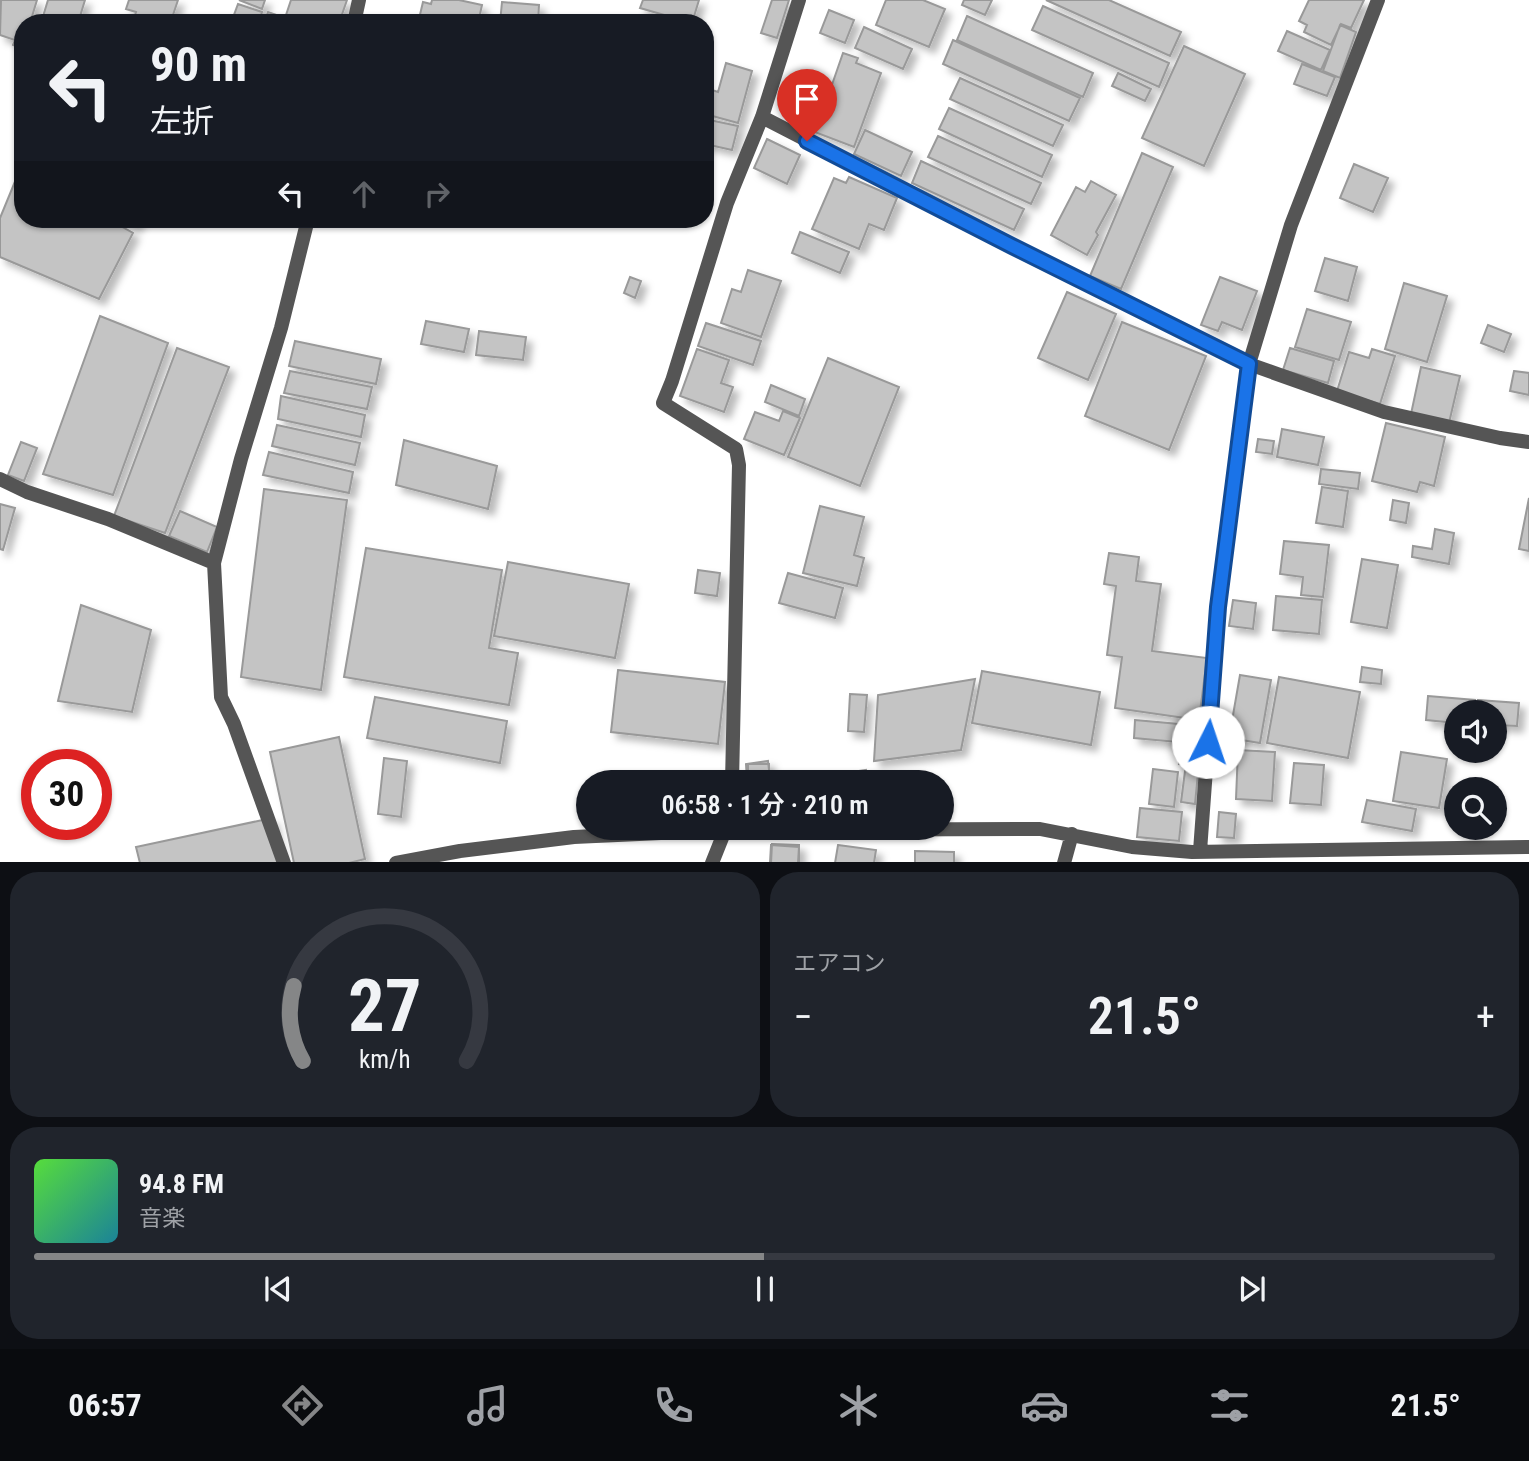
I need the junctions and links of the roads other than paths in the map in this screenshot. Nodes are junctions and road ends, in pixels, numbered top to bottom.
1 (800, 0) edge
2 (1378, 0) edge
3 (762, 117) junction
4 (306, 228) edge
5 (1249, 364) junction
6 (1529, 442) edge
7 (0, 479) edge
8 (214, 563) junction
9 (732, 770) edge
10 (954, 829) edge
11 (1072, 834) junction
12 (576, 837) edge
13 (721, 840) edge
14 (1529, 847) edge
15 (1195, 855) edge
16 (284, 862) edge
17 (401, 862) edge
18 (712, 862) edge
19 (1064, 862) edge

1 - 3 street
2 - 5 street
3 - 5 street
3 - 9 street
4 - 8 street
5 - 6 street
5 - 15 street
7 - 8 street
8 - 16 street
10 - 11 street
11 - 15 street
11 - 19 street
12 - 17 street
13 - 18 street
14 - 15 street

